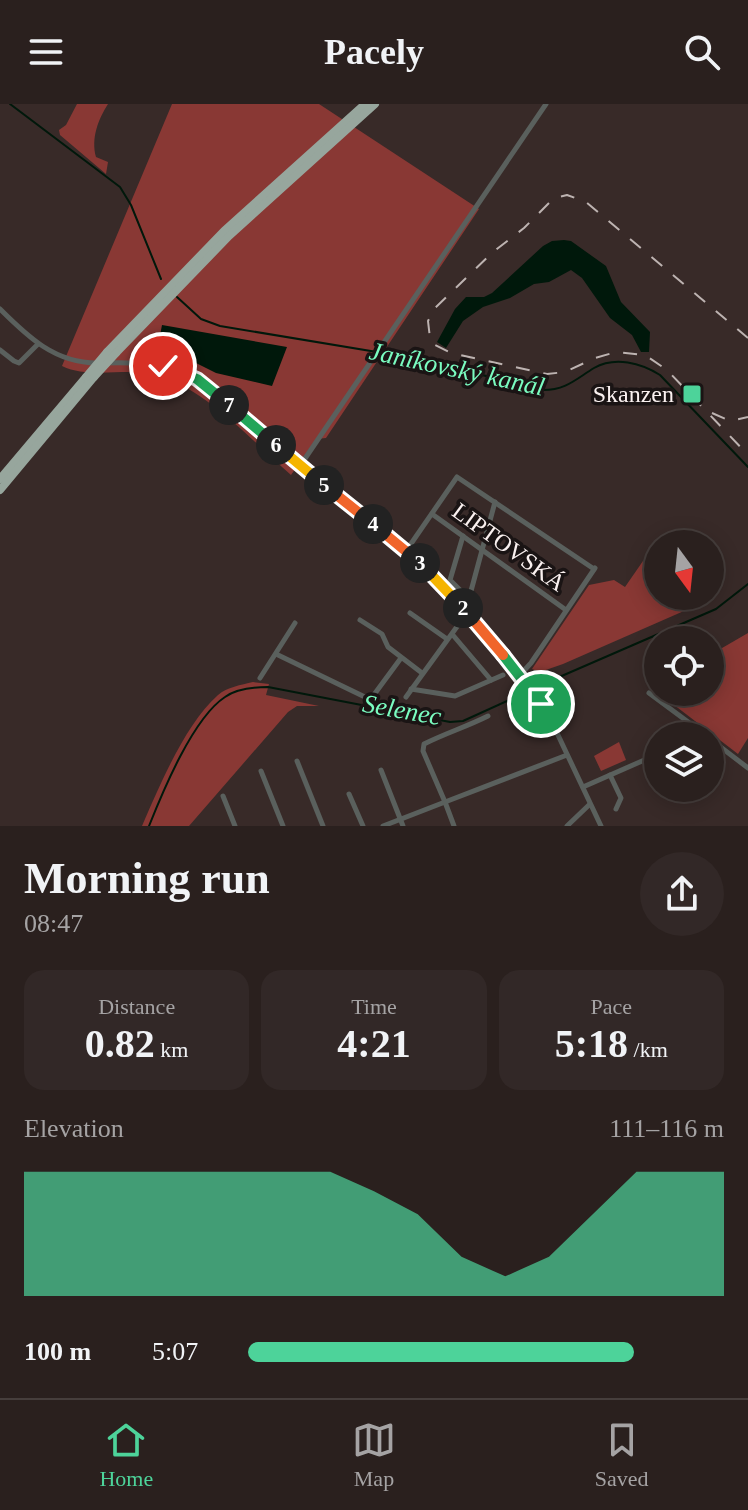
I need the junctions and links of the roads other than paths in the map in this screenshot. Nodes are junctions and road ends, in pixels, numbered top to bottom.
1 (365, 104) edge
2 (375, 104) edge
3 (546, 104) edge
4 (0, 309) edge
5 (38, 344) junction
6 (0, 350) edge
7 (112, 352) junction
8 (90, 377) junction
9 (303, 467) junction
10 (0, 479) edge
11 (0, 490) edge
12 (495, 502) junction
13 (432, 514) junction
14 (463, 536) junction
15 (482, 550) junction
16 (406, 551) junction
17 (469, 599) junction
18 (466, 610) junction
19 (566, 610) junction
20 (410, 613) dead end
21 (360, 620) dead end
22 (295, 623) dead end
23 (450, 636) junction
24 (276, 654) junction
25 (401, 658) junction
26 (422, 673) junction
27 (503, 675) dead end
28 (520, 675) junction
29 (260, 678) dead end
30 (491, 680) junction
31 (411, 689) junction
32 (406, 697) dead end
33 (666, 706) edge
34 (488, 716) dead end
35 (688, 722) edge
36 (724, 749) edge
37 (567, 755) junction
38 (644, 760) edge
39 (297, 761) dead end
40 (748, 768) edge
41 (381, 770) dead end
42 (261, 771) dead end
43 (610, 775) junction
44 (583, 787) junction
45 (349, 794) dead end
46 (223, 796) dead end
47 (445, 802) junction
48 (590, 804) junction
49 (616, 809) dead end
50 (402, 823) edge
51 (235, 826) edge
52 (283, 826) edge
53 (323, 826) edge
54 (363, 826) edge
55 (383, 826) edge
56 (454, 826) edge
57 (567, 826) edge
58 (601, 826) edge

1 - 7 highway
2 - 7 highway
3 - 9 street
4 - 5 street
5 - 6 street
5 - 9 street
7 - 8 highway, bridge
8 - 10 highway
8 - 11 highway
9 - 16 street
12 - 13 street
12 - 15 street
12 - 19 street
13 - 14 street, LIPTOVSKÁ
13 - 16 street
14 - 15 street, LIPTOVSKÁ
14 - 17 street
15 - 17 street
15 - 19 street, LIPTOVSKÁ
16 - 18 street
17 - 18 street
18 - 23 street
18 - 28 street
19 - 28 street
20 - 23 street
21 - 25 street
22 - 24 street
23 - 26 street
23 - 30 street
24 - 25 street
24 - 29 street
25 - 26 street
26 - 31 street
27 - 30 street
28 - 37 street
30 - 31 street
31 - 32 street
33 - 35 street
34 - 47 street
36 - 40 street
37 - 44 street
37 - 47 street
38 - 43 street
39 - 53 street
41 - 50 street
42 - 52 street
43 - 44 street
43 - 49 street
44 - 48 street
45 - 54 street
46 - 51 street
47 - 50 street
47 - 56 street
48 - 57 street
48 - 58 street
50 - 55 street

